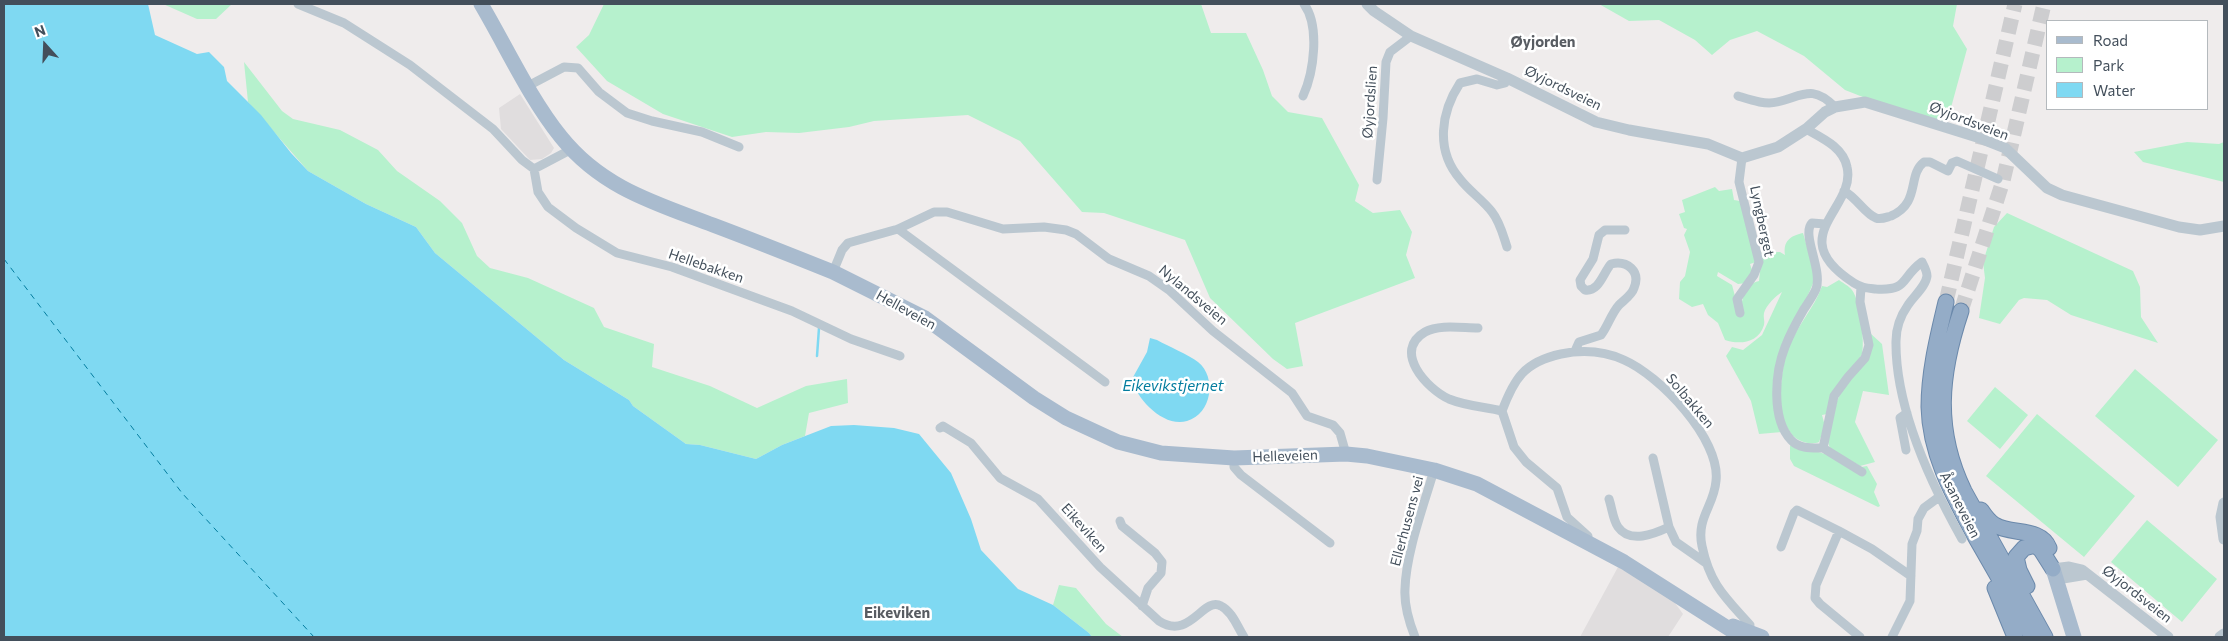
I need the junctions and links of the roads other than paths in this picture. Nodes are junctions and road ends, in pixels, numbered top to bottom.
1 (298, 4) edge
2 (481, 4) edge
3 (1304, 4) edge
4 (1367, 4) edge
5 (1411, 36) junction
6 (1507, 78) junction
7 (528, 86) junction
8 (1303, 96) dead end
9 (1738, 96) dead end
10 (1835, 107) junction
11 (1806, 128) junction
12 (739, 147) dead end
13 (572, 149) junction
14 (1742, 158) junction
15 (534, 169) junction
16 (1998, 179) dead end
17 (1377, 180) dead end
18 (1844, 192) junction
19 (1825, 224) junction
20 (2224, 226) edge
21 (898, 229) junction
22 (1625, 230) dead end
23 (1507, 247) dead end
24 (833, 272) junction
25 (1861, 288) junction
26 (1946, 302) tunnel mouth
27 (1961, 311) tunnel mouth
28 (1740, 313) dead end
29 (1478, 328) dead end
30 (1575, 351) junction
31 (900, 356) dead end
32 (1105, 382) dead end
33 (1502, 411) junction
34 (1908, 413) junction
35 (956, 426) dead end
36 (940, 428) dead end
37 (1823, 448) junction
38 (1906, 450) dead end
39 (1346, 454) junction
40 (1234, 458) junction
41 (1653, 458) dead end
42 (1434, 470) junction
43 (1862, 472) dead end
44 (1000, 478) junction
45 (1964, 491) junction
46 (1938, 497) junction
47 (1609, 500) dead end
48 (2224, 504) edge
49 (1120, 520) dead end
50 (1670, 527) junction
51 (1839, 531) junction
52 (1962, 539) dead end
53 (2224, 539) edge
54 (1330, 542) dead end
55 (1587, 542) junction
56 (1781, 546) dead end
57 (1982, 547) junction
58 (1706, 562) junction
59 (2055, 574) junction
60 (1911, 576) junction
61 (1142, 606) junction
62 (2065, 614) junction
63 (2224, 634) edge
64 (1750, 636) edge
65 (1244, 637) edge
66 (1415, 637) edge
67 (1860, 637) edge
68 (1892, 637) edge
69 (2015, 637) edge
70 (2032, 637) edge
71 (2045, 637) edge
72 (2052, 637) edge
73 (2068, 637) edge
74 (2074, 637) edge
75 (2168, 637) edge
76 (2220, 637) edge

1 - 15 street
2 - 7 main road, Helleveien
3 - 8 street
4 - 5 street, Øyjordsveien
5 - 6 street, Øyjordsveien
5 - 17 street, Øyjordslien
6 - 14 street, Øyjordsveien
6 - 23 street
7 - 12 street
7 - 13 main road, Helleveien
9 - 10 street
10 - 11 street, Øyjordsveien
10 - 20 street, Øyjordsveien
11 - 14 street, Øyjordsveien
11 - 18 street
13 - 15 street
13 - 24 main road, Helleveien
14 - 28 street, Lyngberget
15 - 31 street, Hellebakken
16 - 18 street
18 - 19 street
19 - 25 street
19 - 37 street
21 - 24 street, Nylandsveien
21 - 32 street
21 - 39 street, Nylandsveien
22 - 30 street
24 - 40 main road, Helleveien
25 - 34 street
25 - 37 street
26 - 57 highway, Åsaneveien
27 - 45 highway, Åsaneveien
29 - 33 street
30 - 33 street, Solbakken
30 - 58 street, Solbakken
33 - 55 street
34 - 38 street
34 - 46 street
35 - 44 street
36 - 44 street, Eikeviken
37 - 43 street
39 - 40 main road, Helleveien
39 - 42 main road, Helleveien
40 - 54 street
41 - 50 street, Solbakken
42 - 55 main road, Helleveien
42 - 66 street, Ellerhusens vei
44 - 61 street, Eikeviken
45 - 59 highway
45 - 71 highway, Åsaneveien
46 - 52 street
46 - 60 street
47 - 50 street
48 - 53 street
49 - 61 street
50 - 58 street, Solbakken
51 - 56 street
51 - 60 street
51 - 67 street
55 - 64 main road, Helleveien
57 - 69 highway
57 - 70 highway, Åsaneveien
58 - 64 street, Solbakken
59 - 62 main road
59 - 72 highway
59 - 75 street, Øyjordsveien
60 - 68 street
61 - 65 street, Eikeviken
62 - 73 main road
62 - 74 main road
63 - 76 street

